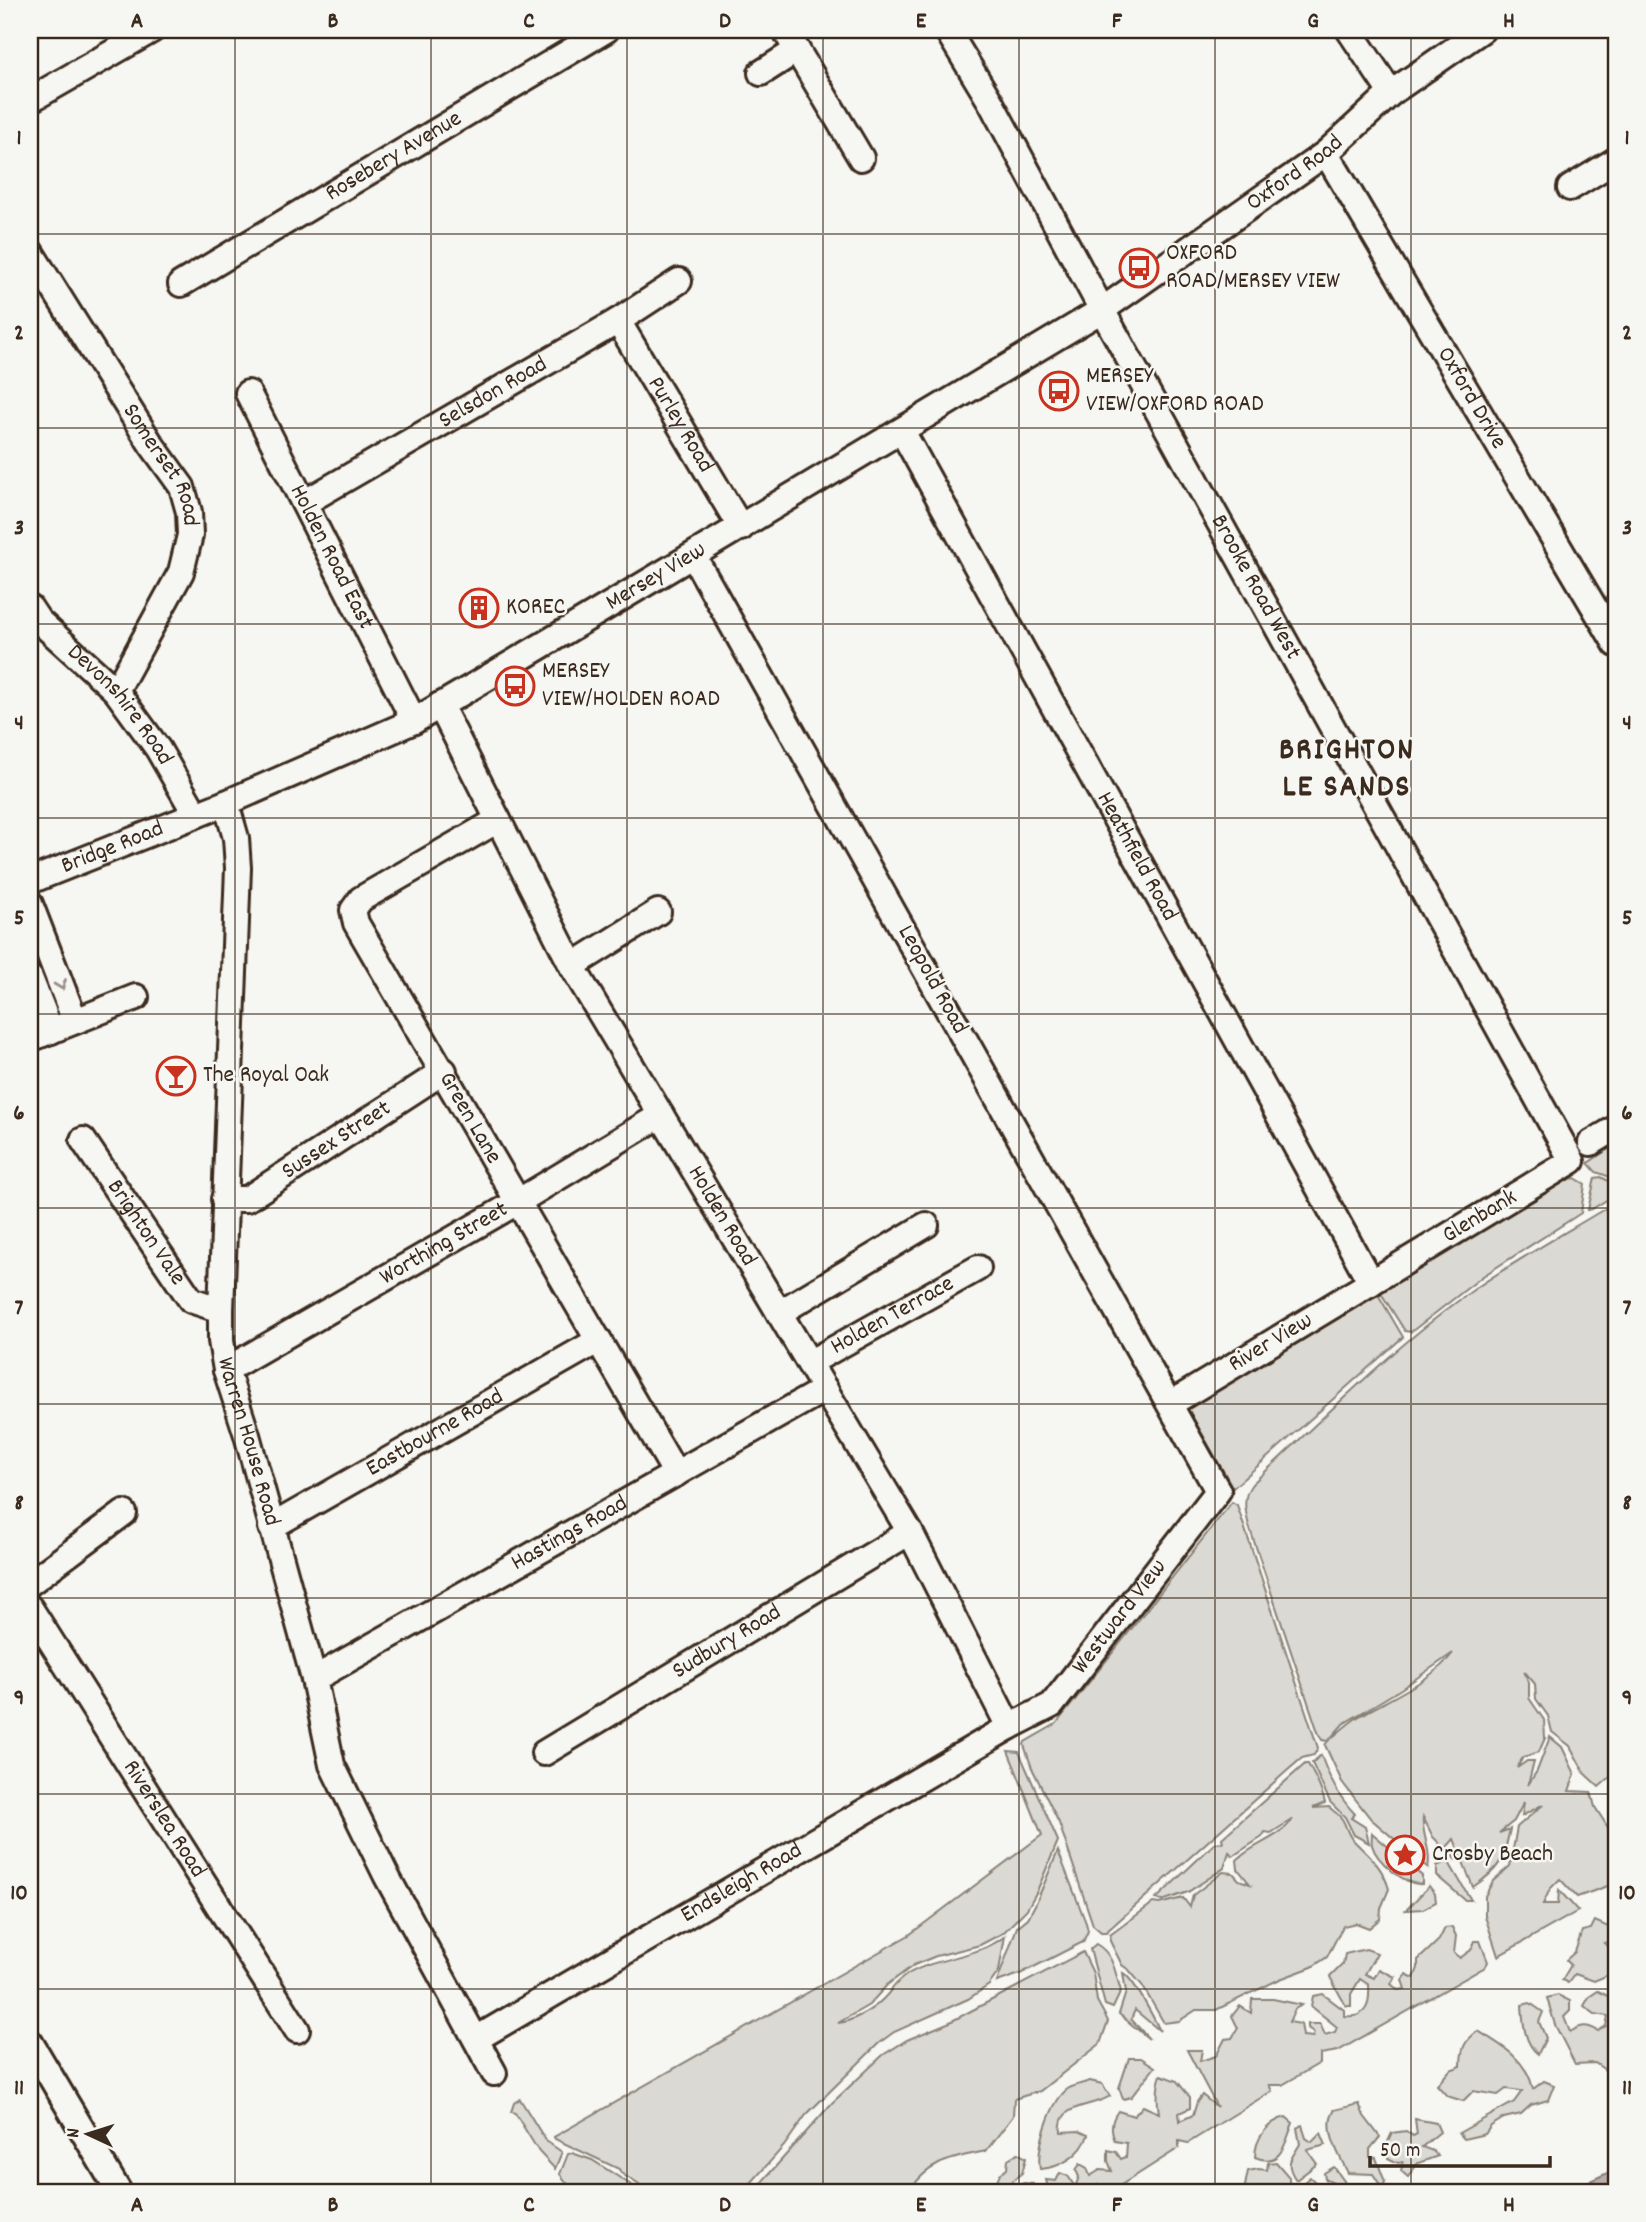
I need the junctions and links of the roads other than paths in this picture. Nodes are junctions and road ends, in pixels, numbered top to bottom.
1 (152, 30) edge
2 (606, 30) edge
3 (947, 30) edge
4 (1349, 30) edge
5 (1482, 30) edge
6 (791, 40) edge
7 (761, 73) dead end
8 (1391, 93) junction
9 (30, 100) edge
10 (1326, 153) junction
11 (861, 158) dead end
12 (1616, 160) edge
13 (1570, 188) dead end
14 (30, 251) edge
15 (680, 281) dead end
16 (181, 284) dead end
17 (1102, 310) junction
18 (618, 321) junction
19 (248, 393) dead end
20 (902, 430) junction
21 (304, 503) junction
22 (741, 528) junction
23 (694, 557) junction
24 (30, 608) edge
25 (1616, 644) edge
26 (116, 691) junction
27 (440, 705) junction
28 (414, 720) junction
29 (226, 803) junction
30 (196, 815) junction
31 (498, 820) junction
32 (30, 881) edge
33 (30, 904) edge
34 (658, 912) dead end
35 (572, 966) junction
36 (30, 978) edge
37 (136, 997) dead end
38 (75, 1021) junction
39 (41, 1035) edge
40 (444, 1072) junction
41 (661, 1115) junction
42 (1616, 1128) edge
43 (83, 1140) dead end
44 (1591, 1143) dead end
45 (1563, 1145) joint
46 (224, 1199) junction
47 (519, 1201) junction
48 (926, 1225) dead end
49 (978, 1268) dead end
50 (1371, 1283) junction
51 (221, 1310) junction
52 (779, 1313) junction
53 (599, 1340) junction
54 (809, 1363) junction
55 (226, 1370) junction
56 (825, 1389) junction
57 (1170, 1404) junction
58 (676, 1474) junction
59 (1217, 1491) joint
60 (124, 1513) dead end
61 (271, 1527) junction
62 (910, 1532) junction
63 (30, 1583) edge
64 (30, 1608) edge
65 (314, 1679) junction
66 (1009, 1727) junction
67 (544, 1753) dead end
68 (297, 2030) dead end
69 (476, 2039) junction
70 (31, 2048) edge
71 (494, 2073) dead end
72 (119, 2192) edge

1 - 9 street
2 - 16 street, Rosebery Avenue
3 - 17 street, Brooke Road West
4 - 8 street
5 - 8 street, Oxford Road
6 - 7 street
6 - 11 street
8 - 10 street, Oxford Road
10 - 17 street, Oxford Road
10 - 25 street, Oxford Drive
12 - 13 street
14 - 26 street, Somerset Road
15 - 18 street, Selsdon Road
17 - 20 street, Mersey View
17 - 45 street, Brooke Road West
18 - 21 street, Selsdon Road
18 - 22 street, Purley Road
19 - 21 street, Holden Road East
20 - 22 street, Mersey View
20 - 50 street, Heathfield Road
21 - 28 street, Holden Road East
22 - 23 street, Mersey View
23 - 27 street, Mersey View
23 - 57 street, Leopold Road
24 - 26 street, Devonshire Road
26 - 30 street, Devonshire Road
27 - 28 street, Mersey View
27 - 31 street, Holden Road
28 - 29 street, Mersey View
29 - 30 street, Mersey View
29 - 46 street, Warren House Road
30 - 32 street, Bridge Road
31 - 35 street, Holden Road
31 - 40 street, Green Lane
33 -> 38 street
34 - 35 street
35 - 41 street, Holden Road
36 - 39 street
37 - 38 street
38 - 39 street
40 - 46 street, Sussex Street
40 - 47 street, Green Lane
41 - 47 street, Worthing Street
41 - 52 street, Holden Road
42 - 44 street
43 - 51 street, Brighton Vale
45 - 50 street, Glenbank
46 - 51 street, Warren House Road
47 - 53 street, Green Lane
47 - 55 street, Worthing Street
48 - 52 street
49 - 54 street, Holden Terrace
50 - 57 street, River View
51 - 55 street, Warren House Road
52 - 54 street, Holden Road
53 - 58 street, Green Lane
53 - 61 street, Eastbourne Road
54 - 56 street, Holden Road
55 - 61 street, Warren House Road
56 - 58 street, Hastings Road
56 - 62 street, Holden Road
57 - 59 street, Leopold Road
58 - 65 street, Hastings Road
59 - 66 street, Westward View
60 - 63 street
61 - 65 street, Warren House Road
62 - 66 street, Holden Road
62 - 67 street, Sudbury Road
64 - 68 street, Riverslea Road
65 - 69 street, Warren House Road
66 - 69 street, Endsleigh Road
69 - 71 street, Warren House Road
70 - 72 street

